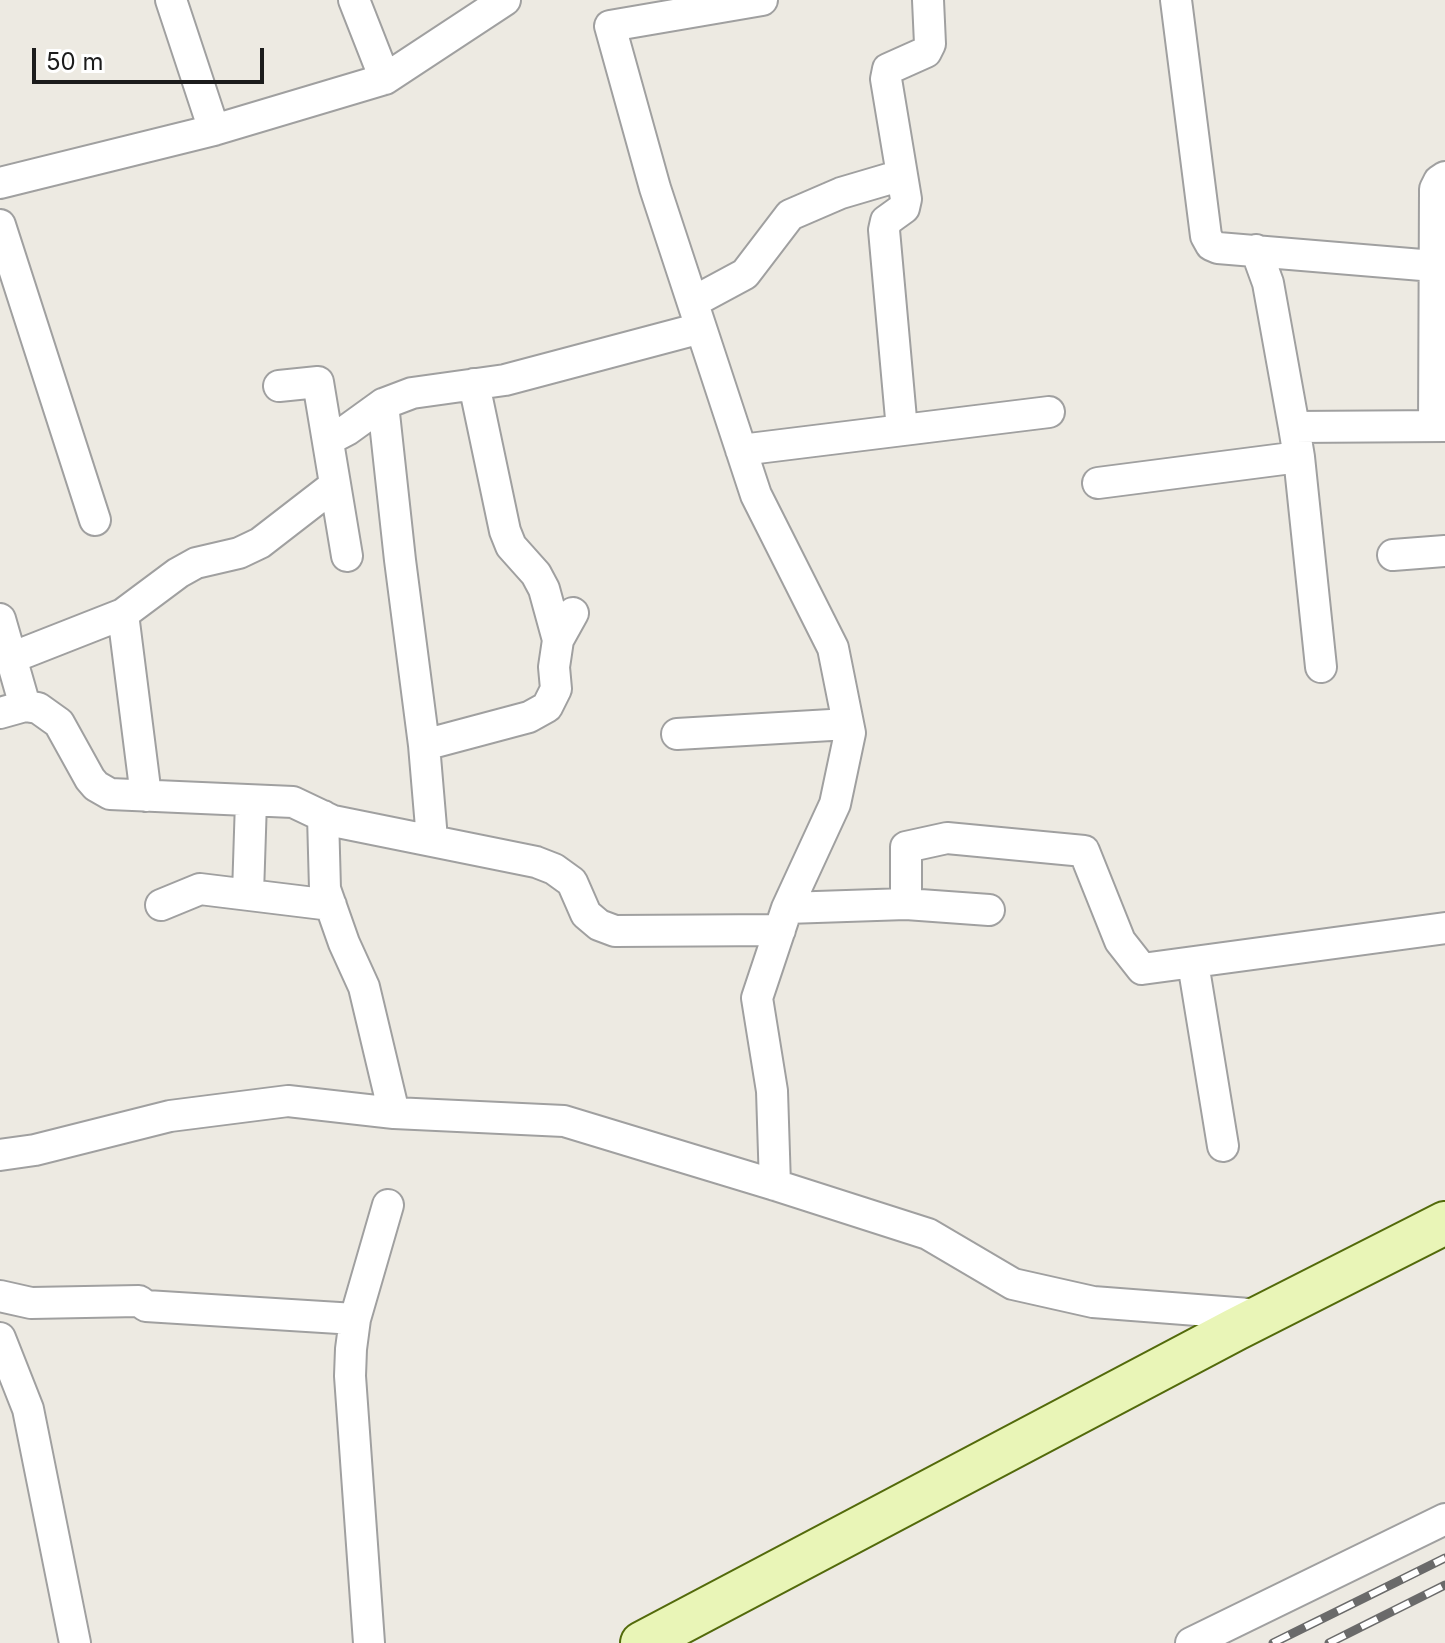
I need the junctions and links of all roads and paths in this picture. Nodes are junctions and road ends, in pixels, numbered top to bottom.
1 (171, 0) edge
2 (354, 0) edge
3 (505, 0) edge
4 (762, 0) edge
5 (928, 0) edge
6 (1176, 0) edge
7 (606, 13) edge
8 (385, 79) junction
9 (214, 130) junction
10 (902, 175) junction
11 (1445, 177) edge
12 (0, 183) edge
13 (0, 225) edge
14 (1256, 250) junction
15 (1434, 266) junction
16 (697, 315) junction
17 (474, 384) junction
18 (279, 386) dead end
19 (383, 404) junction
20 (1049, 412) dead end
21 (1440, 426) edge
22 (902, 430) junction
23 (328, 440) junction
24 (1296, 442) junction
25 (741, 450) junction
26 (1098, 483) dead end
27 (335, 485) junction
28 (95, 520) dead end
29 (1445, 551) edge
30 (1393, 555) dead end
31 (347, 556) dead end
32 (573, 613) dead end
33 (123, 614) junction
34 (0, 619) edge
35 (558, 640) junction
36 (11, 658) junction
37 (1321, 667) dead end
38 (12, 709) edge
39 (848, 724) junction
40 (677, 734) dead end
41 (424, 745) junction
42 (146, 796) junction
43 (251, 801) junction
44 (323, 816) junction
45 (432, 839) junction
46 (248, 894) junction
47 (906, 904) junction
48 (161, 905) dead end
49 (331, 905) junction
50 (989, 910) dead end
51 (784, 919) junction
52 (1445, 928) edge
53 (1193, 963) junction
54 (394, 1113) junction
55 (1223, 1146) dead end
56 (0, 1155) edge
57 (775, 1185) junction
58 (388, 1205) dead end
59 (1445, 1223) edge
60 (0, 1296) edge
61 (1263, 1315) junction
62 (355, 1319) junction
63 (0, 1338) edge
64 (1445, 1519) edge
65 (72, 1642) edge
66 (369, 1643) edge
67 (642, 1643) edge
68 (1191, 1643) edge

1 - 9 street
2 - 8 street
3 - 8 street
4 - 7 street
5 - 10 street
6 - 14 street
7 - 16 street
8 - 9 street
9 - 12 street
10 - 16 street
10 - 22 street
11 - 15 street
13 - 28 street
14 - 15 street
14 - 24 street
15 - 21 street
16 - 17 street
16 - 25 street
17 - 19 street
17 - 35 street
18 - 23 street
19 - 23 street
19 - 41 street
20 - 22 street
21 - 24 street
22 - 25 street
23 - 27 street
24 - 26 street
24 - 37 street
25 - 39 street
27 - 31 street
27 - 33 street
29 - 30 street
32 - 35 street
33 - 36 street
33 - 42 street
34 - 36 street
35 - 41 street
36 - 38 street
38 - 42 street
39 - 40 street
39 - 51 street
41 - 45 street
42 - 43 street
43 - 44 street
43 - 46 street
44 - 45 street
44 - 49 street
45 - 51 street
46 - 48 street
46 - 49 street
47 - 50 street
47 - 51 street
47 - 53 street
49 - 54 street
51 - 57 street
52 - 53 street
53 - 55 street
54 - 56 street
54 - 57 street
57 - 61 street
58 - 62 street
59 - 61 street
60 - 62 street
61 - 67 street
62 - 66 street
63 - 65 street
64 - 68 street

